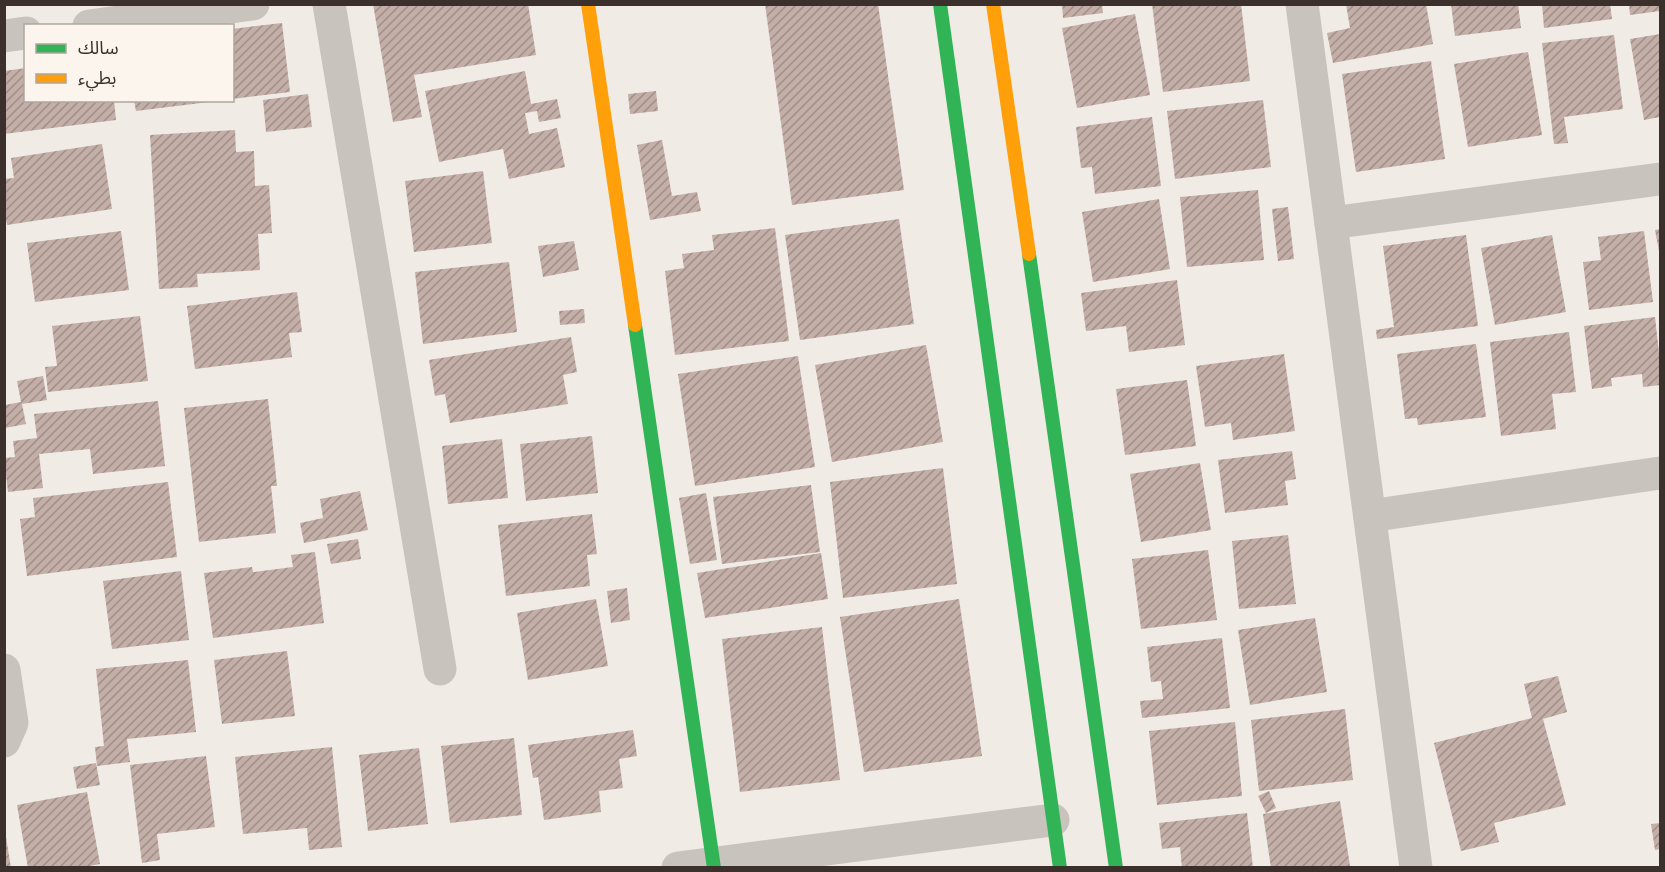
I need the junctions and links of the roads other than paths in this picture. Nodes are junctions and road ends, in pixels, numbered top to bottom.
1 (253, 4) edge
2 (329, 4) edge
3 (588, 4) edge
4 (940, 4) edge
5 (993, 4) edge
6 (1302, 4) edge
7 (107, 17) edge
8 (24, 33) edge
9 (4, 36) edge
10 (1660, 179) edge
11 (1331, 223) junction
12 (1660, 473) edge
13 (1370, 516) junction
14 (440, 669) dead end
15 (4, 670) edge
16 (4, 741) edge
17 (1053, 820) junction
18 (714, 865) edge
19 (678, 867) edge
20 (1060, 867) edge
21 (1070, 867) edge
22 (1116, 867) edge
23 (1416, 867) edge

1 - 7 street
2 - 14 street
3 - 18 street
4 - 17 street
5 - 22 street
6 - 11 street
8 - 9 street
10 - 11 street
11 - 13 street
12 - 13 street
13 - 23 street
15 - 16 street
17 - 18 street
17 - 20 street
17 - 21 street
18 - 19 street

